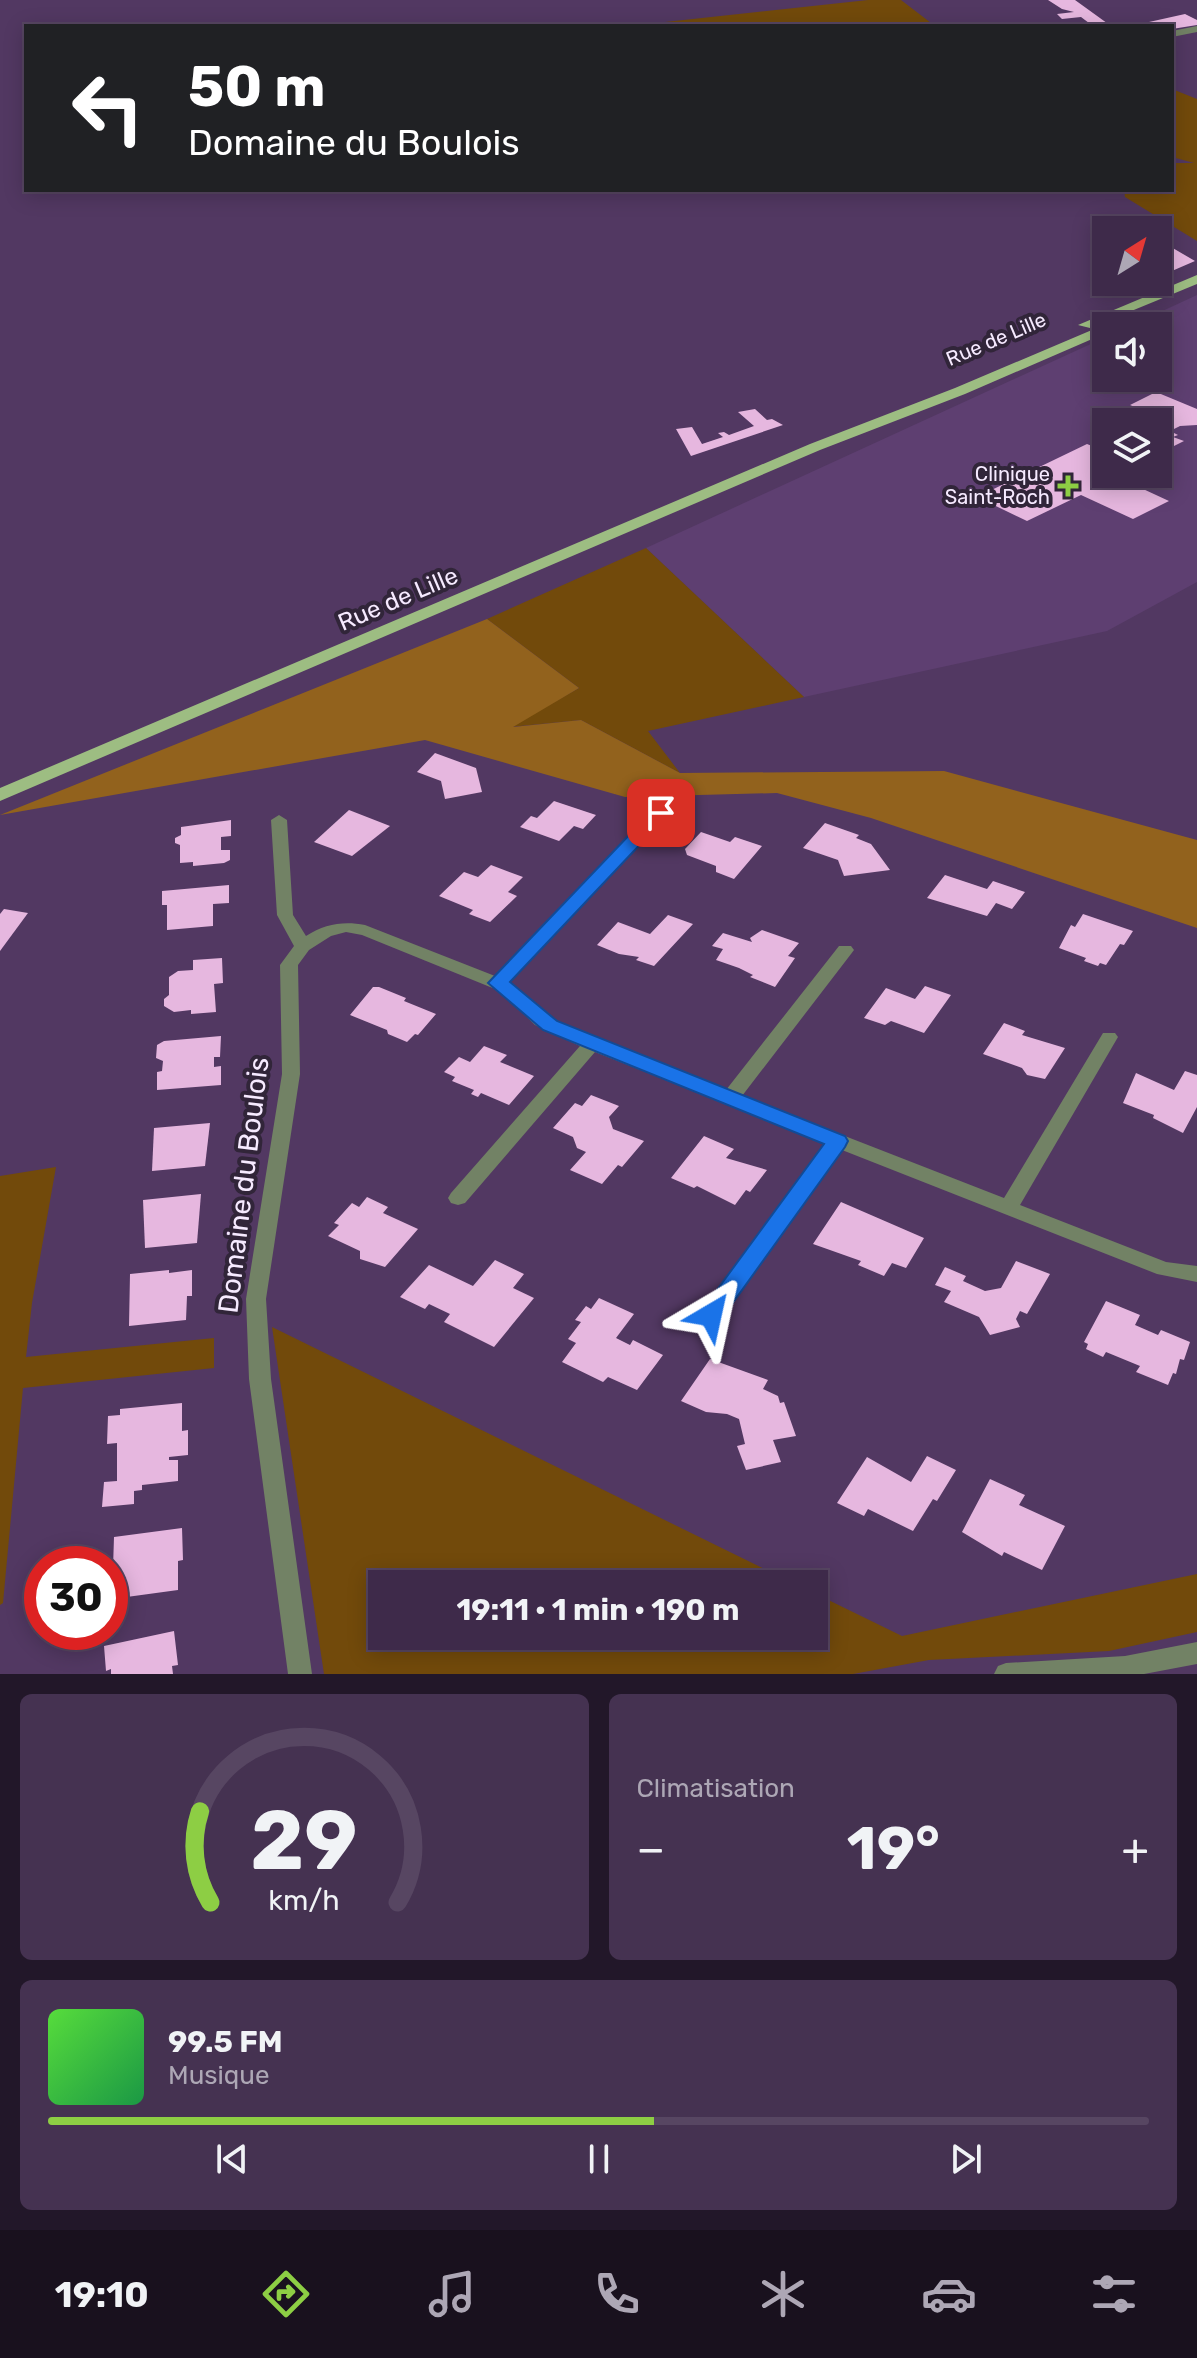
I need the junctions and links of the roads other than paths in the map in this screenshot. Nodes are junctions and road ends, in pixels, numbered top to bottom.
1 (1197, 29) edge
2 (1174, 34) edge
3 (1197, 279) edge
4 (1197, 288) edge
5 (1143, 312) edge
6 (1092, 334) edge
7 (815, 447) junction
8 (0, 795) edge
9 (661, 813) dead end
10 (279, 820) dead end
11 (303, 946) junction
12 (845, 950) dead end
13 (498, 983) junction
14 (1109, 1037) dead end
15 (592, 1044) junction
16 (730, 1098) junction
17 (838, 1141) junction
18 (458, 1198) dead end
19 (1008, 1209) junction
20 (1197, 1274) edge
21 (711, 1315) dead end
22 (1197, 1653) edge
23 (300, 1674) edge
24 (1006, 1674) edge

1 - 2 street
3 - 7 main road, Rue de Lille
4 - 5 main road
6 - 7 main road, Rue de Lille
7 - 8 main road, Rue de Lille
9 - 13 street
10 - 11 street
11 - 13 street
11 - 23 street, Domaine du Boulois
12 - 16 street
13 - 15 street
14 - 19 street
15 - 16 street
15 - 18 street
16 - 17 street
17 - 19 street
17 - 21 street
19 - 20 street
22 - 24 street

